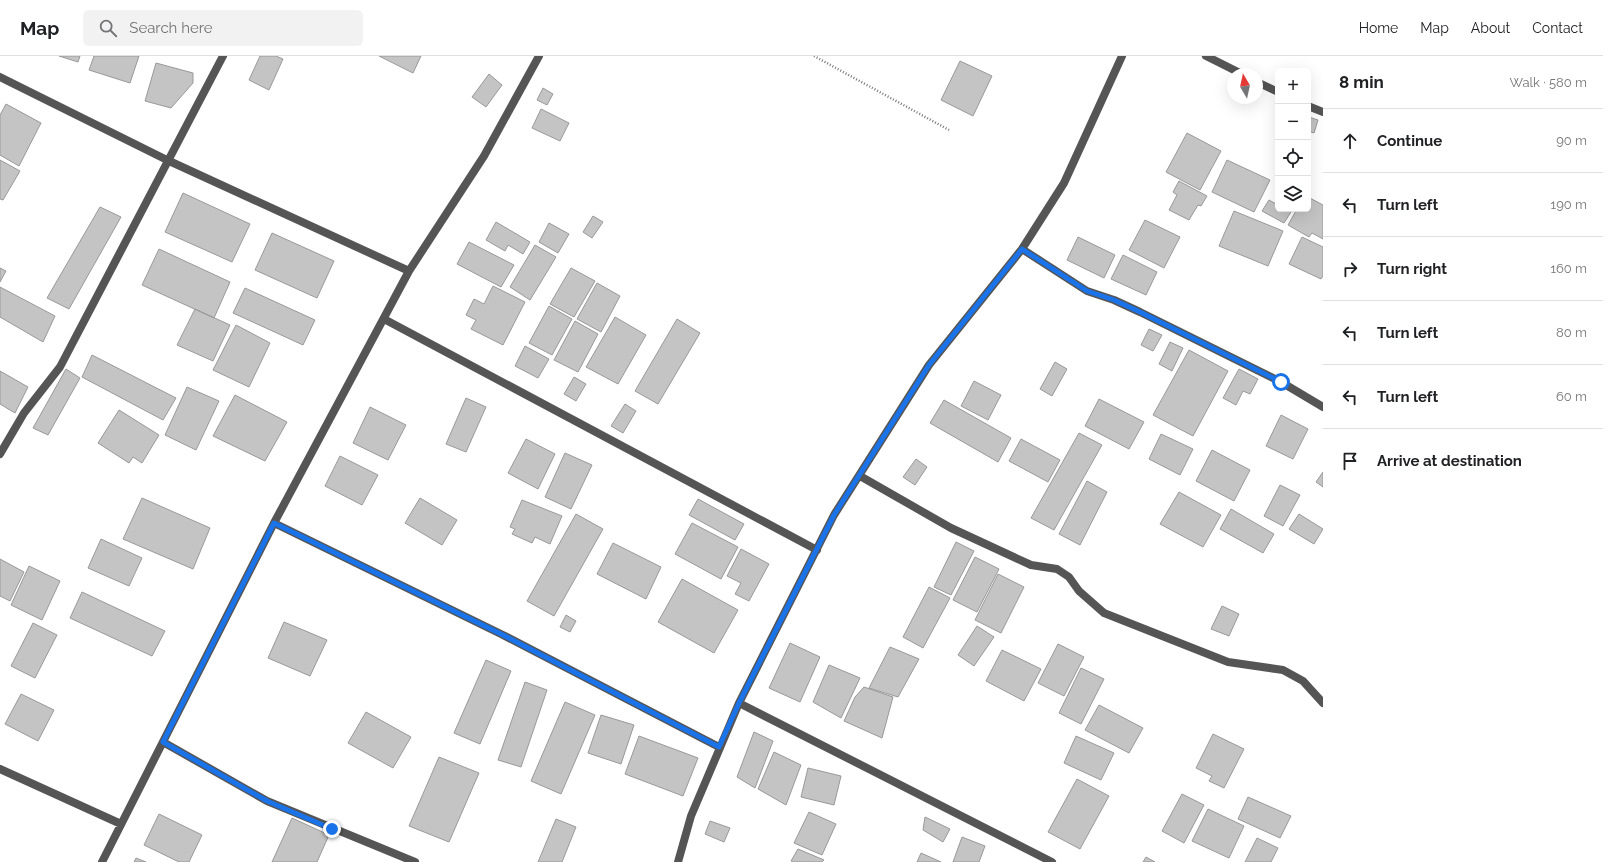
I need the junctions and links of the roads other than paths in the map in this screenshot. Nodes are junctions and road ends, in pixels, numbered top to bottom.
1 (223, 56) edge
2 (539, 56) edge
3 (1122, 56) edge
4 (1206, 56) edge
5 (1230, 68) edge
6 (0, 77) edge
7 (1263, 85) edge
8 (1275, 91) edge
9 (1311, 107) edge
10 (1323, 112) edge
11 (167, 160) junction
12 (1022, 249) junction
13 (409, 271) junction
14 (384, 319) junction
15 (1323, 407) edge
16 (0, 454) edge
17 (860, 476) junction
18 (274, 523) junction
19 (817, 550) junction
20 (739, 703) junction
21 (1323, 703) edge
22 (163, 742) junction
23 (719, 747) junction
24 (0, 769) edge
25 (121, 824) junction
26 (102, 862) edge
27 (415, 862) edge
28 (678, 862) edge
29 (1052, 862) edge

1 - 11 street
2 - 13 street
3 - 12 street
4 - 5 street
6 - 11 street
7 - 8 street
9 - 10 street
11 - 13 street
11 - 16 street
12 - 15 street
12 - 17 street
13 - 14 street
14 - 18 street
14 - 19 street
17 - 19 street
17 - 21 street
18 - 22 street
18 - 23 street
19 - 20 street
20 - 23 street
20 - 29 street
22 - 25 street
22 - 27 street
23 - 28 street
24 - 25 street
25 - 26 street

